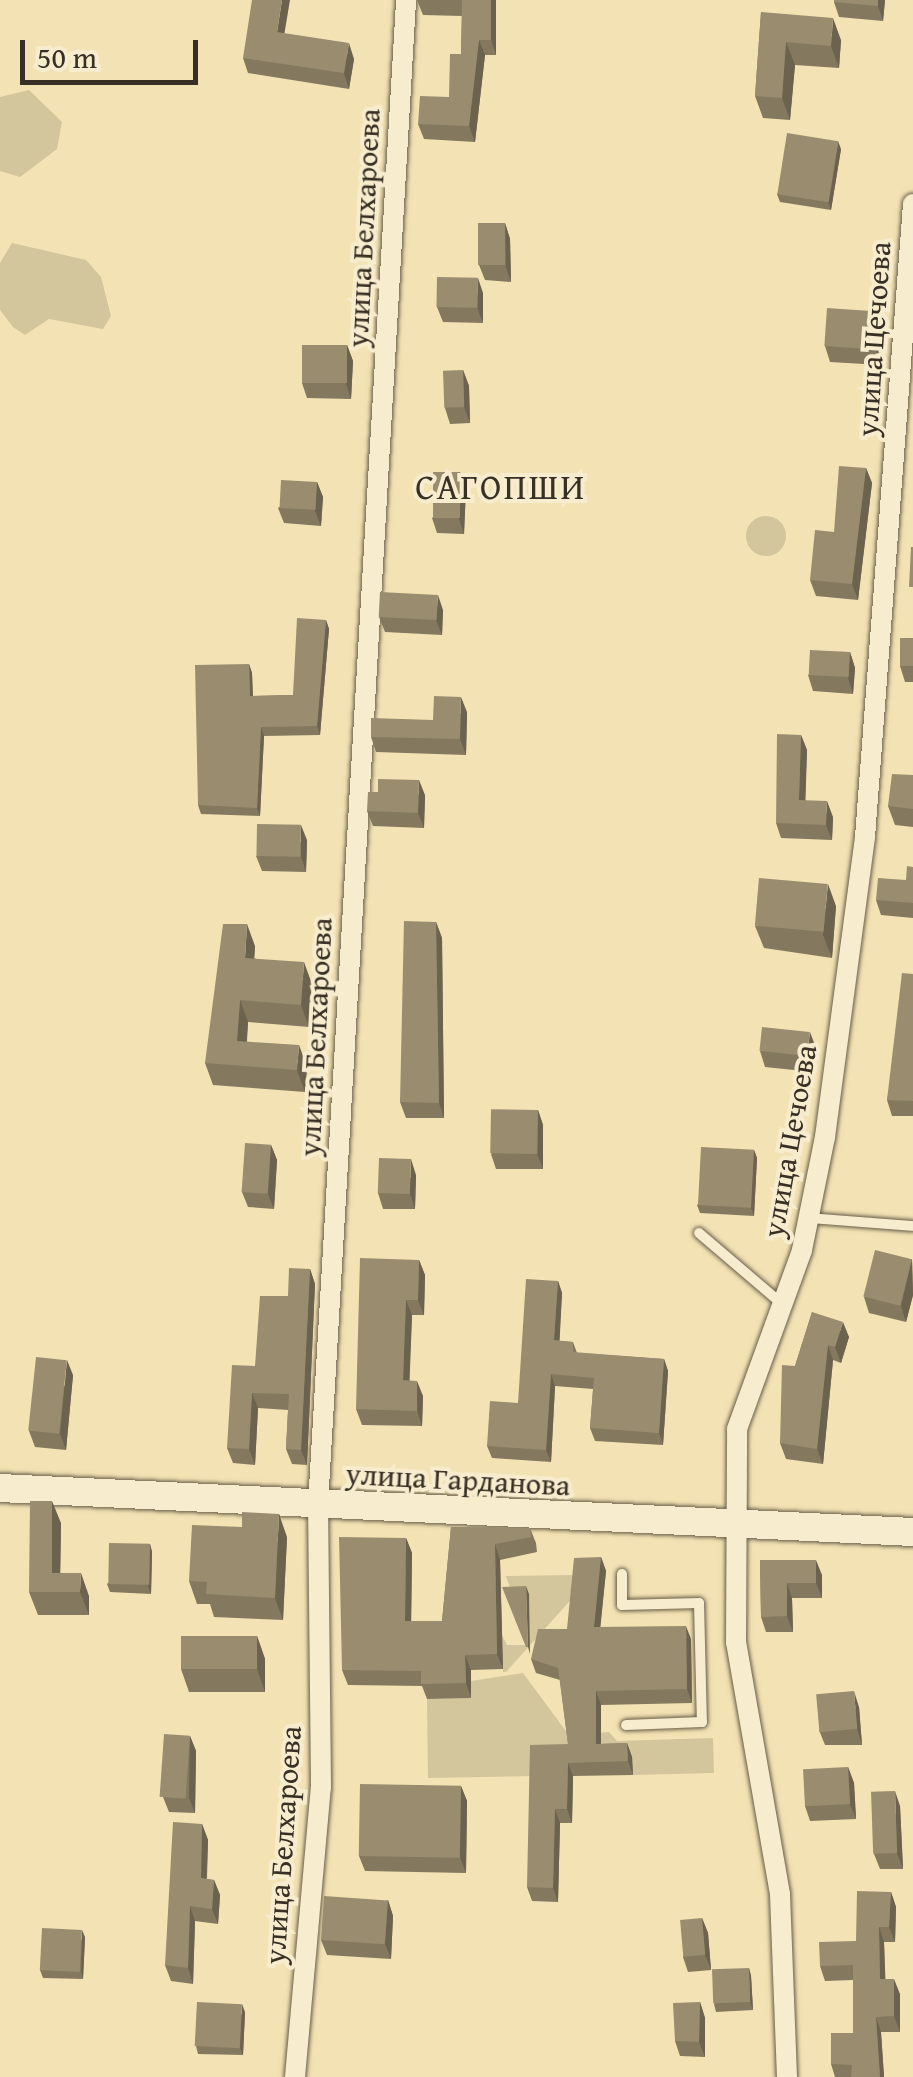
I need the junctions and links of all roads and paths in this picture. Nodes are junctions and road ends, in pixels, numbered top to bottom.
1 (406, 0) edge
2 (913, 204) edge
3 (809, 1218) junction
4 (913, 1226) edge
5 (699, 1232) dead end
6 (782, 1304) junction
7 (0, 1488) edge
8 (318, 1505) junction
9 (734, 1524) junction
10 (913, 1532) edge
11 (622, 1574) dead end
12 (626, 1725) dead end
13 (294, 2077) edge
14 (788, 2077) edge

1 - 8 street, улица Белхароева
2 - 3 street, улица Цечоева
3 - 4 lane
3 - 6 street, улица Цечоева
5 - 6 lane
6 - 9 street, улица Цечоева
7 - 8 street, улица Гарданова
8 - 9 street, улица Гарданова
8 - 13 street, улица Белхароева
9 - 10 street, улица Гарданова
9 - 14 street, улица Цечоева
11 - 12 lane

